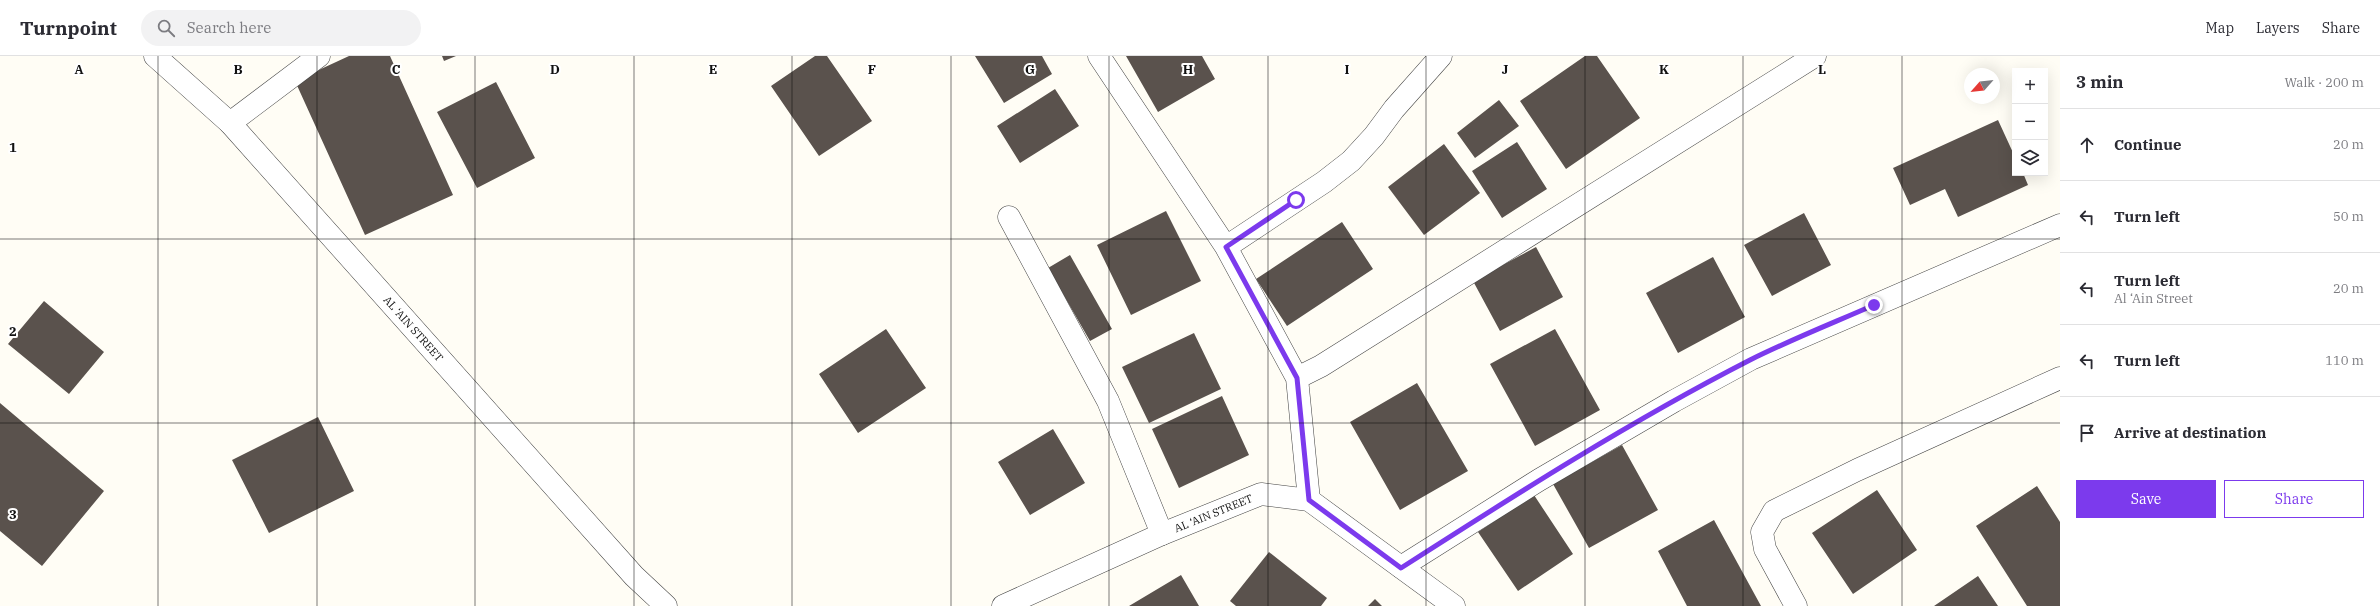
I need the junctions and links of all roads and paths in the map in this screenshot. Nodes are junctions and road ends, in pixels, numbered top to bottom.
1 (155, 56) edge
2 (319, 56) edge
3 (1099, 56) edge
4 (1441, 56) edge
5 (1815, 56) edge
6 (230, 123) junction
7 (1009, 217) dead end
8 (2060, 225) edge
9 (1226, 247) junction
10 (1297, 378) junction
11 (2060, 378) edge
12 (1309, 500) junction
13 (1162, 534) junction
14 (1401, 568) junction
15 (666, 606) edge
16 (1003, 606) edge
17 (1454, 606) edge
18 (1796, 606) edge

1 - 6 street, AL ‘AIN STREET
2 - 6 street
3 - 9 street
4 - 9 street
5 - 10 street
6 - 15 street, AL ‘AIN STREET
7 - 13 street
8 - 14 street
9 - 10 street
10 - 12 street
11 - 18 street
12 - 13 street, AL ‘AIN STREET
12 - 14 street, AL ‘AIN STREET
13 - 16 street, AL ‘AIN STREET
14 - 17 street, AL ‘AIN STREET

